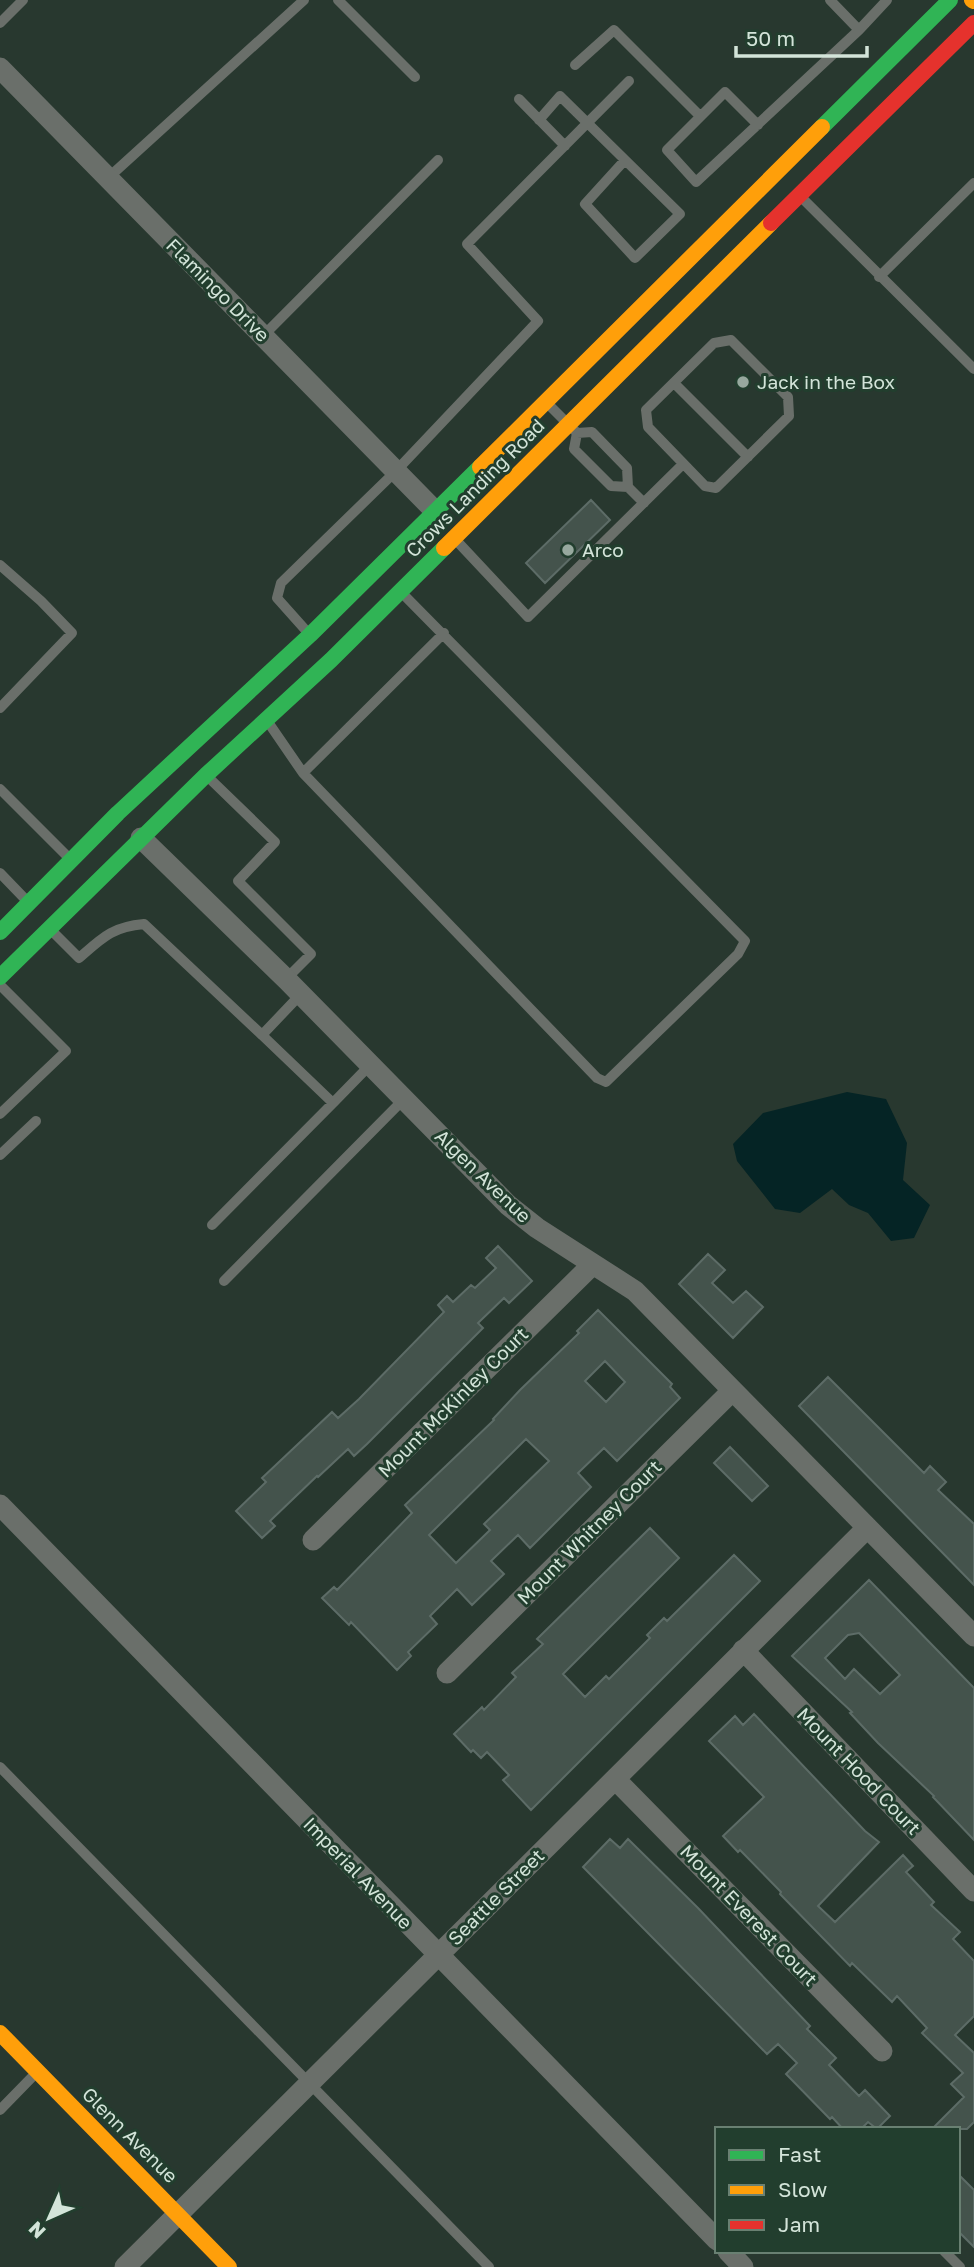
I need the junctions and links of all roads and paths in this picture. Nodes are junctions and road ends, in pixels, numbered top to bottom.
1 (23, 0) edge
2 (304, 0) edge
3 (338, 0) edge
4 (830, 0) edge
5 (887, 0) edge
6 (950, 0) edge
7 (0, 23) edge
8 (974, 23) edge
9 (859, 30) junction
10 (575, 65) dead end
11 (0, 68) edge
12 (415, 77) dead end
13 (629, 81) dead end
14 (519, 99) dead end
15 (700, 117) junction
16 (540, 120) junction
17 (587, 124) junction
18 (758, 125) junction
19 (565, 146) junction
20 (438, 160) dead end
21 (625, 160) junction
22 (108, 178) junction
23 (974, 183) edge
24 (799, 195) junction
25 (879, 277) junction
26 (263, 336) junction
27 (974, 369) edge
28 (674, 383) junction
29 (546, 401) junction
30 (573, 428) junction
31 (748, 457) junction
32 (683, 464) junction
33 (396, 471) junction
34 (628, 487) junction
35 (644, 503) junction
36 (431, 515) junction
37 (454, 538) junction
38 (0, 565) edge
39 (401, 592) junction
40 (444, 633) junction
41 (310, 635) junction
42 (0, 708) edge
43 (267, 720) junction
44 (200, 737) junction
45 (303, 772) junction
46 (206, 775) junction
47 (0, 789) edge
48 (141, 823) junction
49 (71, 860) junction
50 (0, 873) edge
51 (29, 903) junction
52 (49, 928) junction
53 (4, 939) edge
54 (0, 977) edge
55 (286, 979) junction
56 (0, 985) edge
57 (301, 995) junction
58 (262, 1035) junction
59 (371, 1064) junction
60 (405, 1098) junction
61 (333, 1103) junction
62 (0, 1114) edge
63 (36, 1121) dead end
64 (0, 1155) edge
65 (212, 1225) dead end
66 (593, 1264) junction
67 (224, 1282) dead end
68 (732, 1391) junction
69 (0, 1505) edge
70 (867, 1528) junction
71 (313, 1540) dead end
72 (974, 1636) edge
73 (743, 1650) junction
74 (447, 1673) dead end
75 (0, 1767) edge
76 (616, 1780) junction
77 (974, 1891) edge
78 (438, 1955) junction
79 (0, 2033) edge
80 (882, 2052) dead end
81 (38, 2071) junction
82 (310, 2083) junction
83 (0, 2110) edge
84 (179, 2215) junction
85 (715, 2238) edge
86 (730, 2253) edge
87 (946, 2253) edge
88 (125, 2267) edge
89 (229, 2267) edge
90 (489, 2267) edge
91 (743, 2267) edge
92 (960, 2267) edge

1 - 7 lane
2 - 22 lane
3 - 12 lane
4 - 9 lane
5 - 9 lane
6 - 29 main road, Crows Landing Road
8 - 24 main road, Crows Landing Road
9 - 18 lane
10 - 15 lane
11 - 22 street, Flamingo Drive
13 - 17 lane
14 - 16 lane
15 - 18 lane
15 - 18 lane
16 - 17 lane
16 - 19 lane
17 - 19 lane
17 - 21 lane
19 - 33 lane
20 - 26 lane
21 - 21 lane
22 - 26 street, Flamingo Drive
23 - 25 lane
24 - 25 lane
24 - 30 main road, Crows Landing Road
25 - 27 lane
26 - 33 street, Flamingo Drive
28 - 31 lane
28 - 31 lane
28 - 32 lane
29 - 30 lane
29 - 36 main road, Crows Landing Road
30 - 34 lane
30 - 34 lane
30 - 37 main road, Crows Landing Road
31 - 32 lane
32 - 35 lane
33 - 36 street, Flamingo Drive
33 - 41 lane
34 - 35 lane
35 - 37 lane
36 - 39 main road
36 - 41 main road, Crows Landing Road
37 - 39 main road, Crows Landing Road
38 - 42 lane
39 - 40 lane
39 - 43 main road, Crows Landing Road
40 - 45 lane
40 - 45 lane
41 - 44 main road, Crows Landing Road
43 - 45 lane
43 - 46 main road, Crows Landing Road
44 - 48 main road
44 - 49 main road, Crows Landing Road
46 - 48 main road, Crows Landing Road
46 - 55 lane
47 - 49 lane
48 - 52 main road, Crows Landing Road
48 - 55 street, Algen Avenue
49 - 51 main road, Crows Landing Road
49 - 53 main road
50 - 51 lane
51 - 53 main road, Crows Landing Road
52 - 54 main road, Crows Landing Road
52 - 58 lane
55 - 57 street, Algen Avenue
56 - 62 lane
57 - 58 lane
57 - 59 street, Algen Avenue
58 - 61 lane
59 - 60 street, Algen Avenue
59 - 61 lane
60 - 66 street, Algen Avenue
60 - 67 lane
61 - 65 lane
63 - 64 lane
66 - 68 street, Algen Avenue
66 - 71 street, Mount McKinley Court
68 - 70 street, Algen Avenue
68 - 74 street, Mount Whitney Court
69 - 78 street, Imperial Avenue
70 - 72 street, Algen Avenue
70 - 73 street, Seattle Street
73 - 76 street, Seattle Street
73 - 77 street, Mount Hood Court
75 - 82 lane
76 - 78 street, Seattle Street
76 - 80 street, Mount Everest Court
78 - 82 street, Seattle Street
78 - 85 street, Imperial Avenue
79 - 81 main road, Glenn Avenue
81 - 83 lane
81 - 84 main road, Glenn Avenue
82 - 84 street, Seattle Street
82 - 90 lane
84 - 88 street, Seattle Street
84 - 89 main road, Glenn Avenue
86 - 91 street
87 - 92 lane

